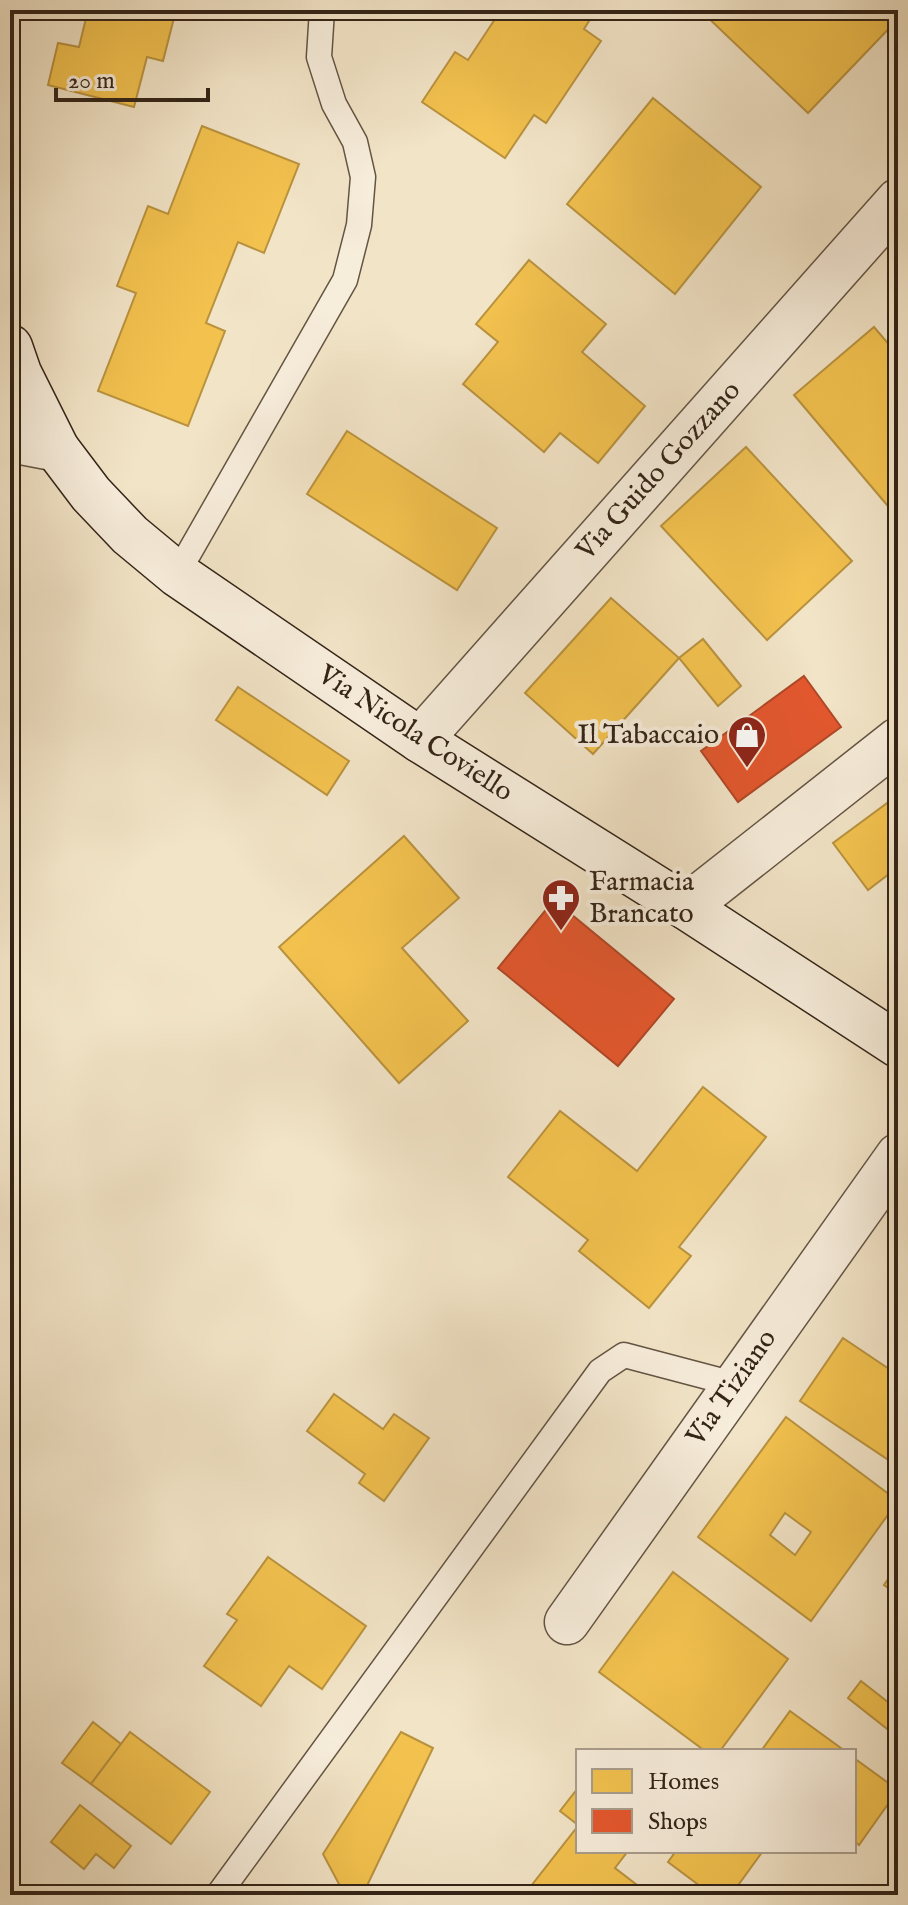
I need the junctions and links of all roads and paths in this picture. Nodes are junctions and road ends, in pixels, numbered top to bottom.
1 (322, 10) edge
2 (898, 201) edge
3 (10, 347) edge
4 (10, 440) edge
5 (57, 449) junction
6 (177, 574) junction
7 (420, 740) junction
8 (898, 740) edge
9 (686, 907) junction
10 (898, 1045) edge
11 (898, 1156) edge
12 (734, 1384) junction
13 (567, 1622) dead end
14 (218, 1895) edge

1 - 6 lane
2 - 7 street, Via Guido Gozzano
3 - 5 street, Via Nicola Coviello
4 - 5 street
5 - 6 street, Via Nicola Coviello
6 - 7 street, Via Nicola Coviello
7 - 9 street, Via Nicola Coviello
8 - 9 street
9 - 10 street, Via Nicola Coviello
11 - 12 street, Via Tiziano
12 - 13 street, Via Tiziano
12 - 14 lane

